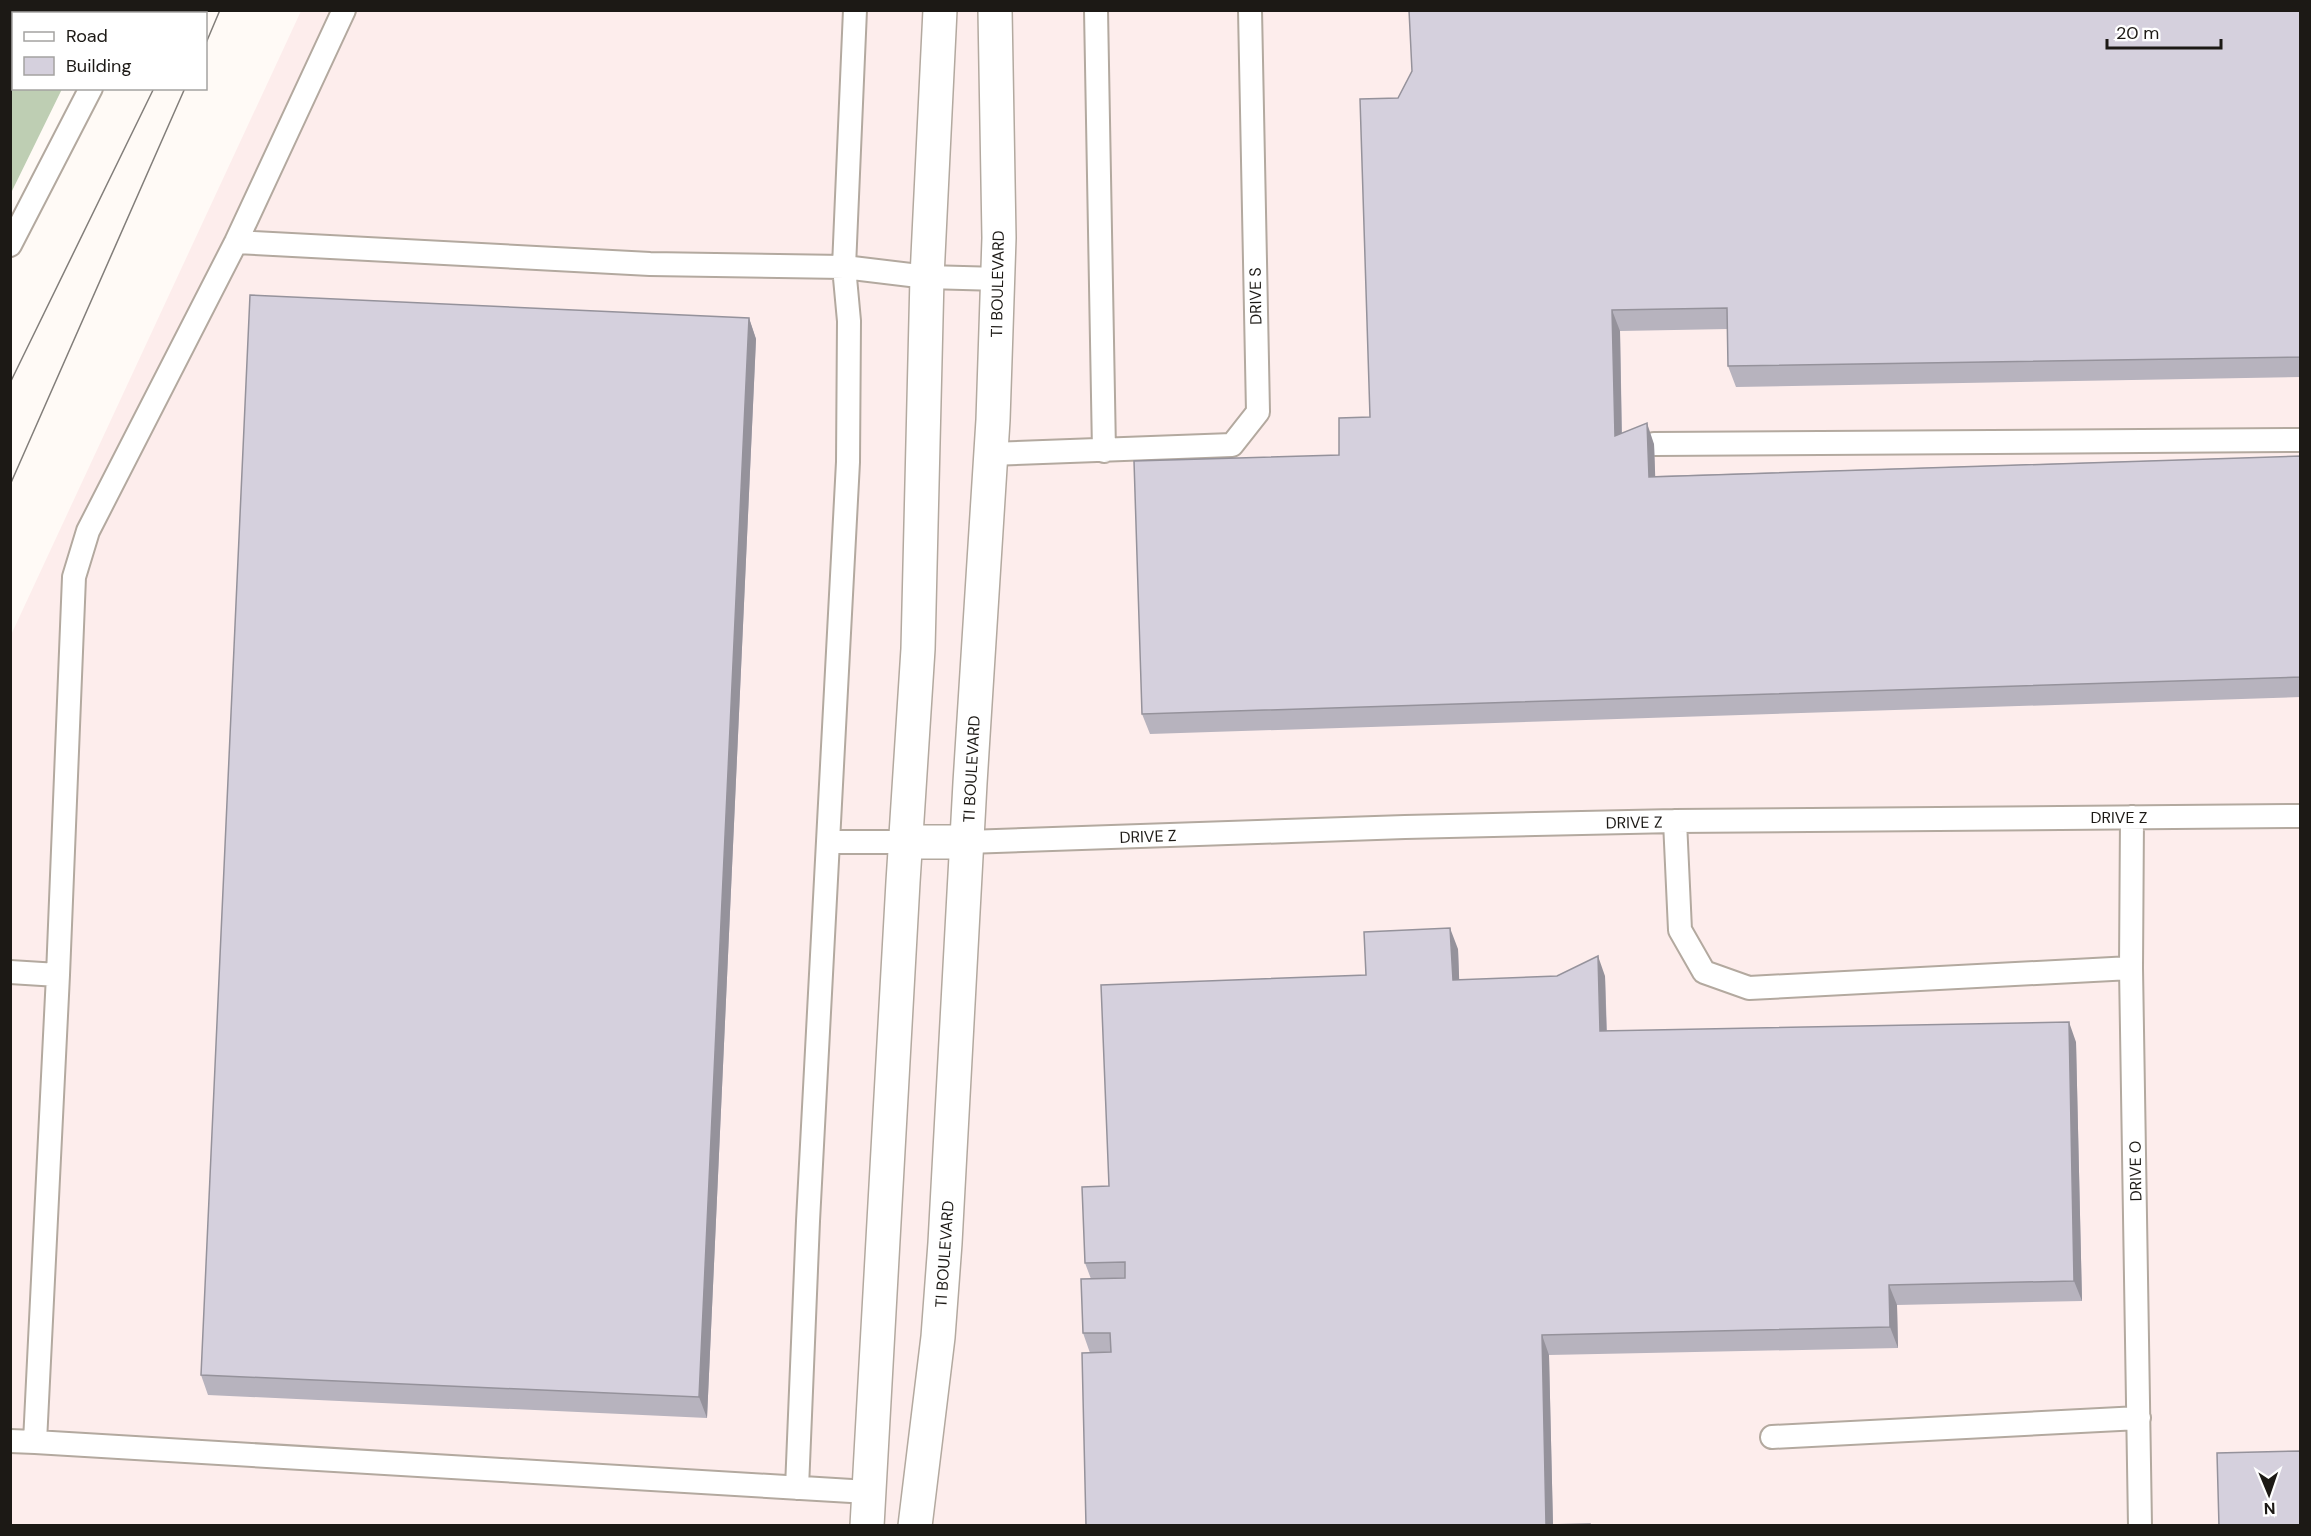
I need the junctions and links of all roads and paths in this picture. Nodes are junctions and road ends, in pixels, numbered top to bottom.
1 (344, 10) edge
2 (855, 10) edge
3 (940, 10) edge
4 (995, 10) edge
5 (1095, 10) edge
6 (1250, 10) edge
7 (90, 90) edge
8 (236, 242) junction
9 (10, 245) edge
10 (844, 267) junction
11 (927, 277) junction
12 (999, 279) junction
13 (2301, 440) edge
14 (1654, 444) dead end
15 (1104, 451) junction
16 (990, 454) junction
17 (2301, 816) edge
18 (2132, 817) junction
19 (1675, 821) junction
20 (828, 842) junction
21 (967, 842) junction
22 (906, 843) junction
23 (2131, 968) junction
24 (10, 972) edge
25 (58, 975) junction
26 (2139, 1418) junction
27 (1773, 1437) dead end
28 (10, 1441) edge
29 (35, 1442) junction
30 (797, 1488) junction
31 (868, 1492) junction
32 (867, 1526) edge
33 (915, 1526) edge
34 (2140, 1526) edge

1 - 8 lane
2 - 10 lane
3 - 11 street
4 - 12 street, TI BOULEVARD
5 - 15 lane
6 - 15 lane, DRIVE S
7 - 9 lane
8 - 10 lane
8 - 25 lane
10 - 11 lane
10 - 20 lane
11 - 12 lane
11 - 22 street
12 - 16 street, TI BOULEVARD
13 - 14 lane
15 - 16 lane, DRIVE S
16 - 21 street, TI BOULEVARD
17 - 18 lane, DRIVE Z
18 - 19 lane, DRIVE Z
18 - 23 lane, DRIVE O
19 - 21 lane, DRIVE Z
19 - 23 lane
20 - 22 lane
20 - 30 lane
21 - 22 street
21 - 33 street, TI BOULEVARD
22 - 31 street
23 - 26 lane, DRIVE O
24 - 25 lane
25 - 29 lane
26 - 27 lane
26 - 34 lane, DRIVE O
28 - 29 lane
29 - 30 lane
30 - 31 lane
31 - 32 street

